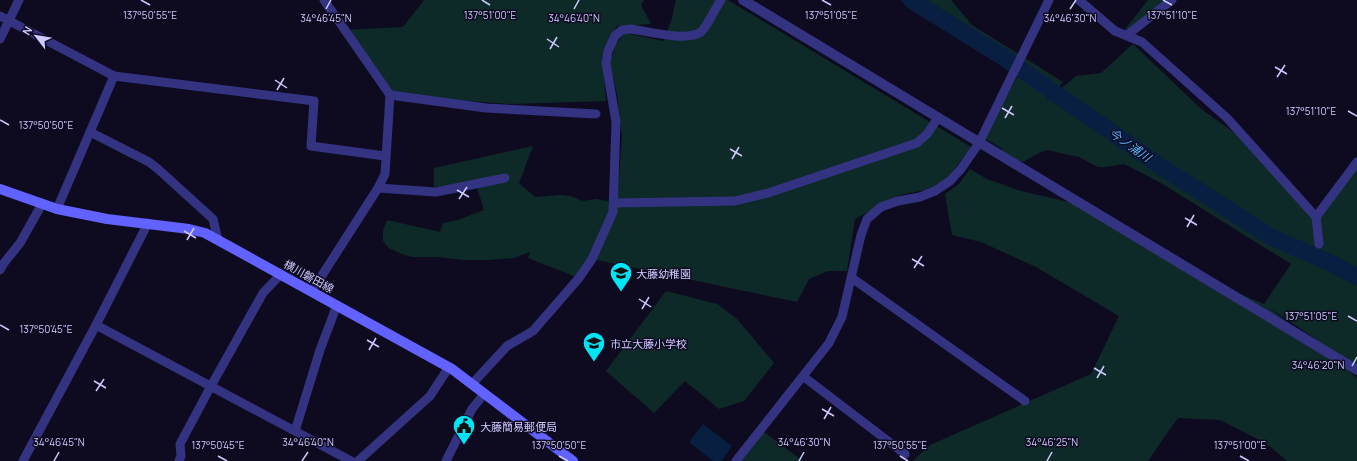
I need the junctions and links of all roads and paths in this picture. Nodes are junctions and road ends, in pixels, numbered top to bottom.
1 (19, 0) edge
2 (324, 0) edge
3 (720, 0) edge
4 (743, 0) edge
5 (1049, 0) edge
6 (1079, 0) edge
7 (1172, 0) edge
8 (0, 16) edge
9 (9, 21) junction
10 (1127, 35) junction
11 (0, 39) edge
12 (114, 76) junction
13 (390, 95) junction
14 (596, 114) dead end
15 (938, 118) junction
16 (90, 132) junction
17 (979, 143) junction
18 (385, 156) junction
19 (1357, 162) edge
20 (505, 178) dead end
21 (378, 188) junction
22 (0, 189) edge
23 (614, 203) junction
24 (42, 204) junction
25 (57, 209) junction
26 (1316, 217) junction
27 (148, 223) junction
28 (218, 240) junction
29 (1319, 244) dead end
30 (0, 270) edge
31 (281, 274) junction
32 (852, 278) junction
33 (312, 291) junction
34 (337, 305) junction
35 (96, 325) junction
36 (449, 368) junction
37 (1357, 370) edge
38 (804, 377) junction
39 (472, 384) junction
40 (211, 386) junction
41 (484, 394) junction
42 (1025, 401) dead end
43 (295, 431) junction
44 (905, 454) dead end
45 (23, 461) edge
46 (179, 461) edge
47 (351, 461) edge
48 (358, 461) edge
49 (446, 461) edge
50 (572, 461) edge
51 (736, 461) edge

1 - 9 street
2 - 13 street
3 - 23 street
4 - 15 street
5 - 17 street
6 - 10 street
7 - 10 street
8 - 9 street
9 - 11 street
9 - 12 street
10 - 26 street
12 - 16 street
12 - 18 street
13 - 14 street
13 - 18 street
15 - 17 street
15 - 23 street
16 - 25 street
16 - 28 street
17 - 32 street
17 - 37 street
18 - 21 street
19 - 26 street
20 - 21 street
21 - 33 street
22 - 24 main road, 横川磐田線
23 - 39 street
24 - 25 main road, 横川磐田線
24 - 30 street
25 - 27 main road, 横川磐田線
26 - 29 street
27 - 28 main road, 横川磐田線
27 - 35 street
28 - 31 main road, 横川磐田線
31 - 33 main road, 横川磐田線
31 - 40 street
32 - 38 street
32 - 42 street
33 - 34 main road, 横川磐田線
34 - 36 main road, 横川磐田線
34 - 43 street
35 - 40 street
35 - 45 street
36 - 39 main road, 横川磐田線
36 - 48 street
38 - 44 street
38 - 51 street
39 - 41 main road, 横川磐田線
40 - 43 street
40 - 46 street
41 - 49 street
41 - 50 main road, 横川磐田線
43 - 47 street

